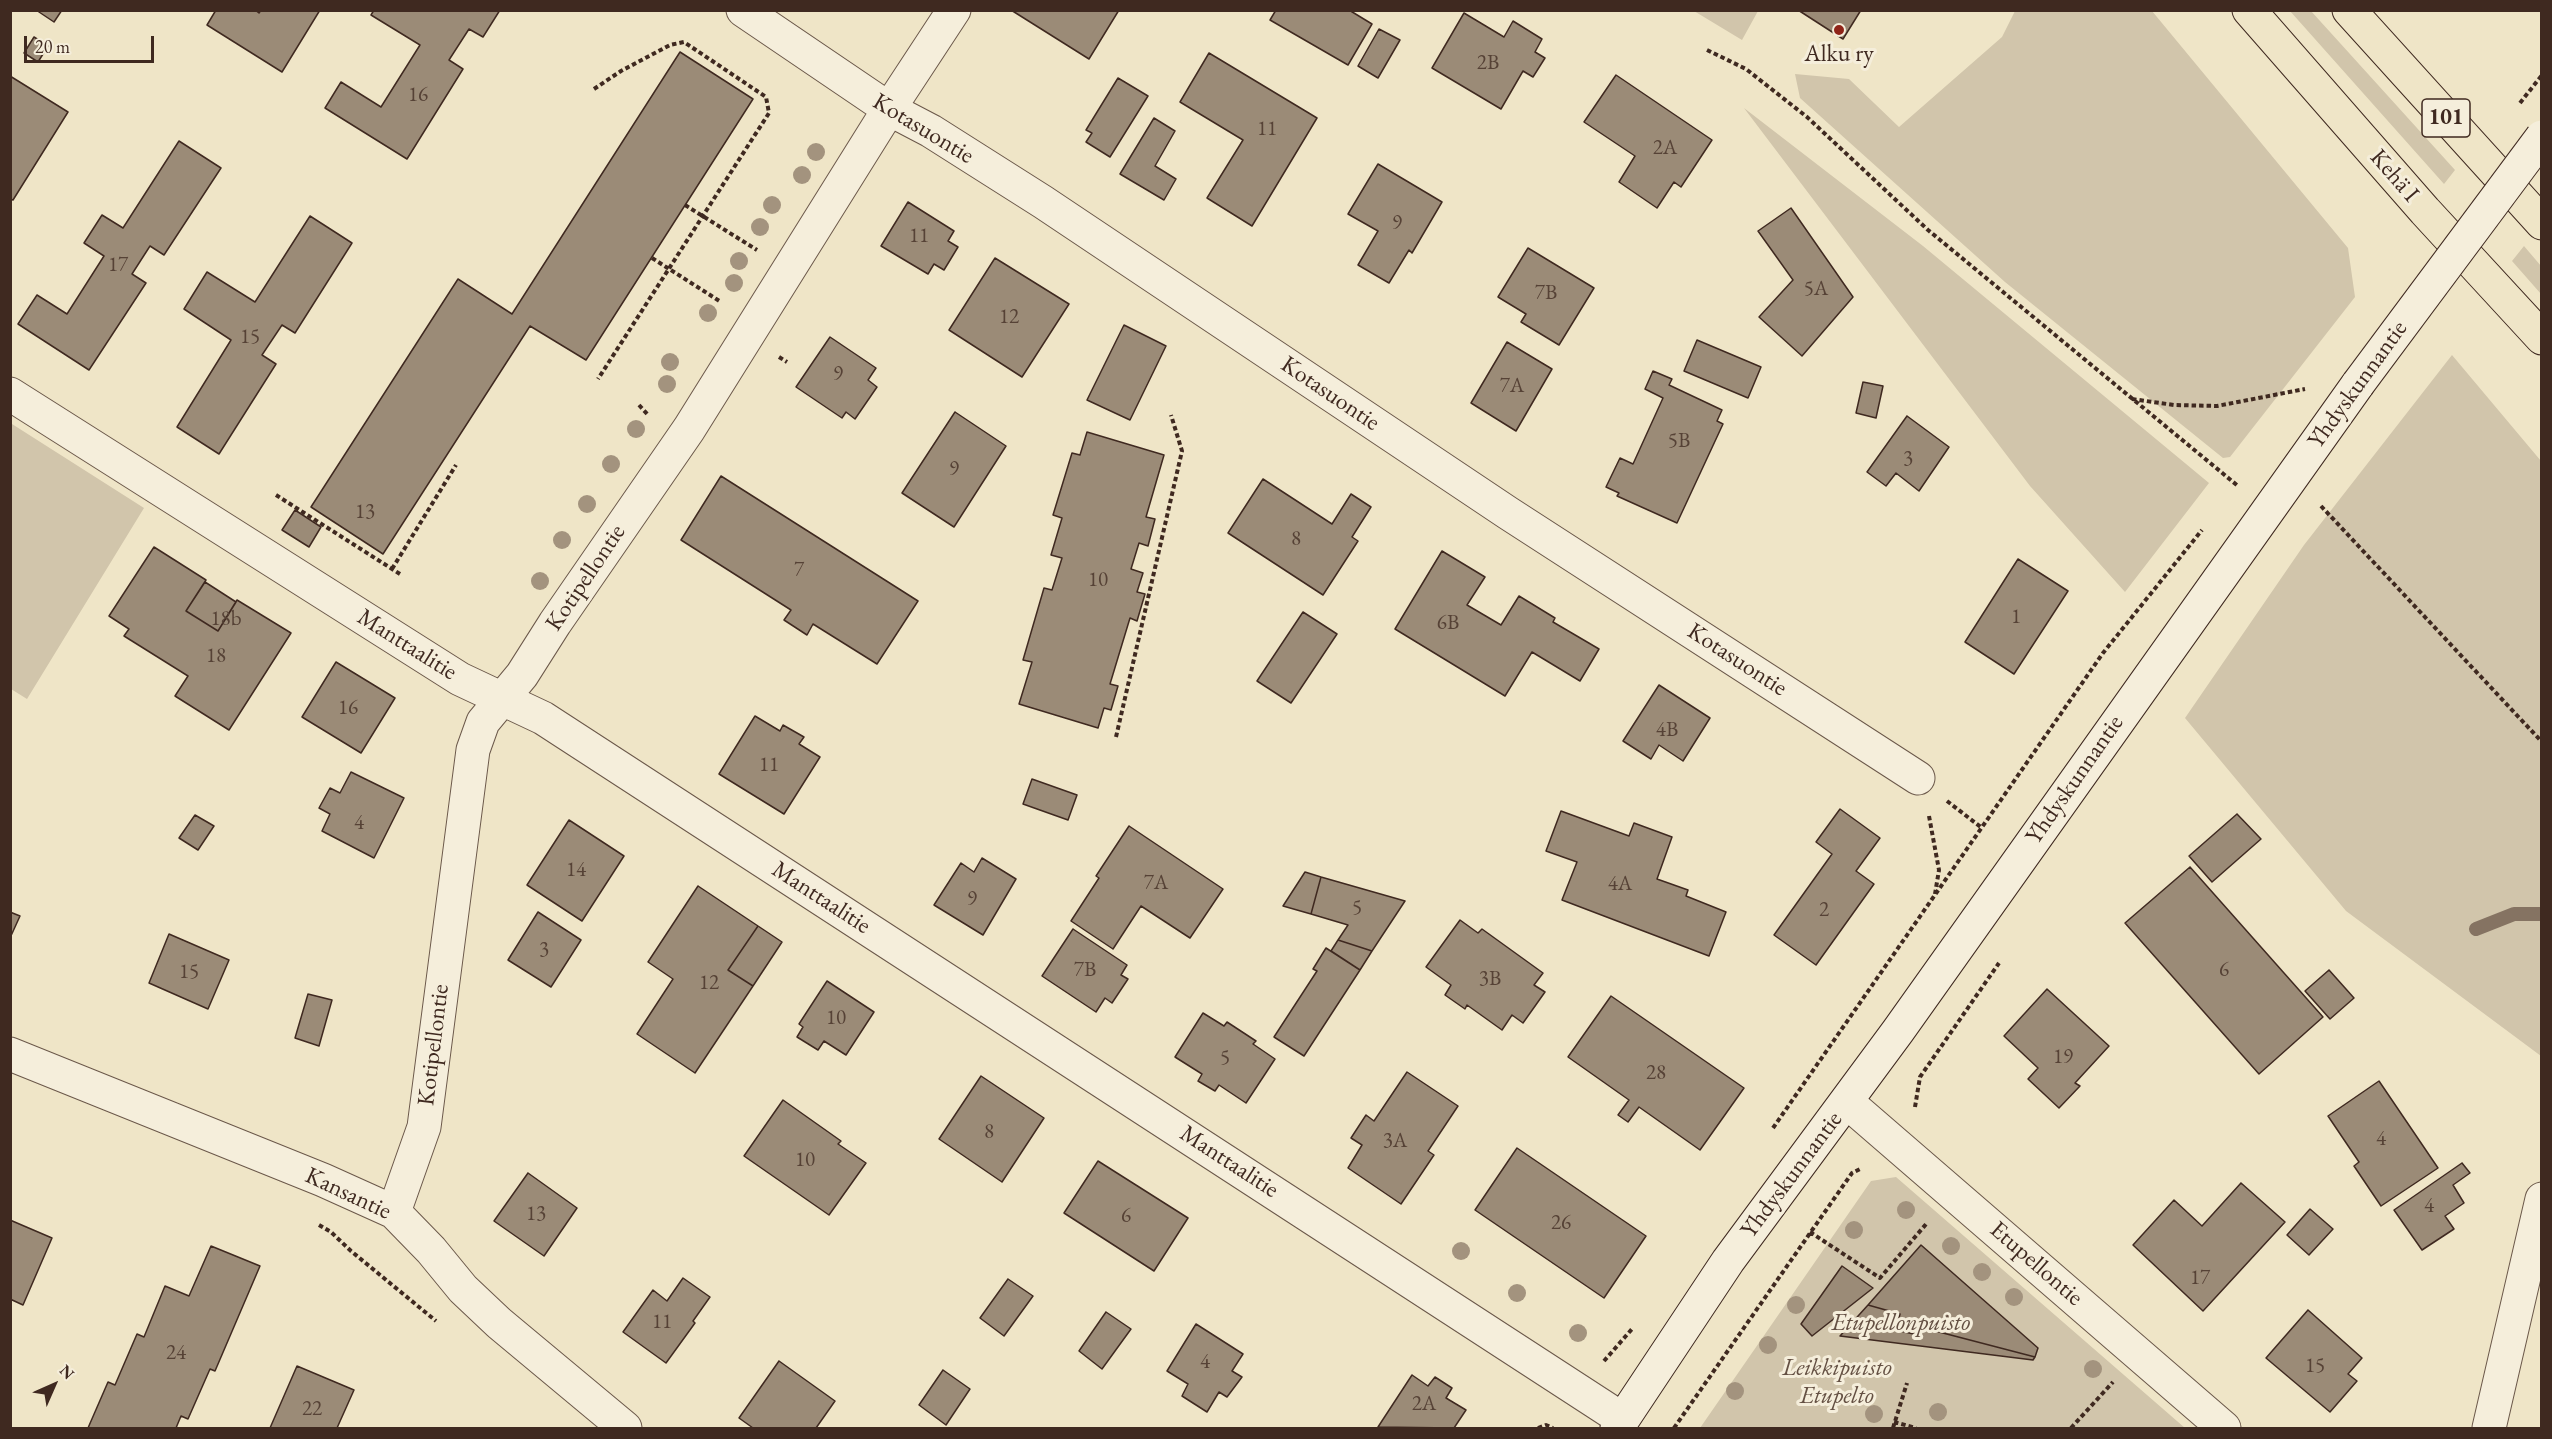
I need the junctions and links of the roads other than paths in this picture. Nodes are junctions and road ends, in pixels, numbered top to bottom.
1 (743, 10) edge
2 (954, 10) edge
3 (2249, 10) edge
4 (2349, 10) edge
5 (889, 109) junction
6 (2541, 137) edge
7 (2541, 223) edge
8 (2541, 338) edge
9 (10, 394) edge
10 (502, 700) junction
11 (1918, 778) road end
12 (10, 1054) edge
13 (1847, 1102) junction
14 (2541, 1199) edge
15 (394, 1212) junction
16 (2535, 1256) edge
17 (1620, 1424) edge
18 (625, 1428) edge
19 (2224, 1428) edge
20 (2489, 1428) edge

1 - 5 street, Kotasuontie
2 - 5 street, Kotipellontie
3 - 8 highway, Kehä I
4 - 7 highway, 101
5 - 10 street, Kotipellontie
5 - 11 street, Kotasuontie
6 - 13 street, Yhdyskunnantie, bridge
9 - 10 street, Manttaalitie
10 - 15 street, Kotipellontie
10 - 17 street, Manttaalitie
12 - 15 street, Kansantie
13 - 17 street, Yhdyskunnantie
13 - 19 street, Etupellontie
14 - 16 street
15 - 18 street, Kansantie
16 - 20 street

